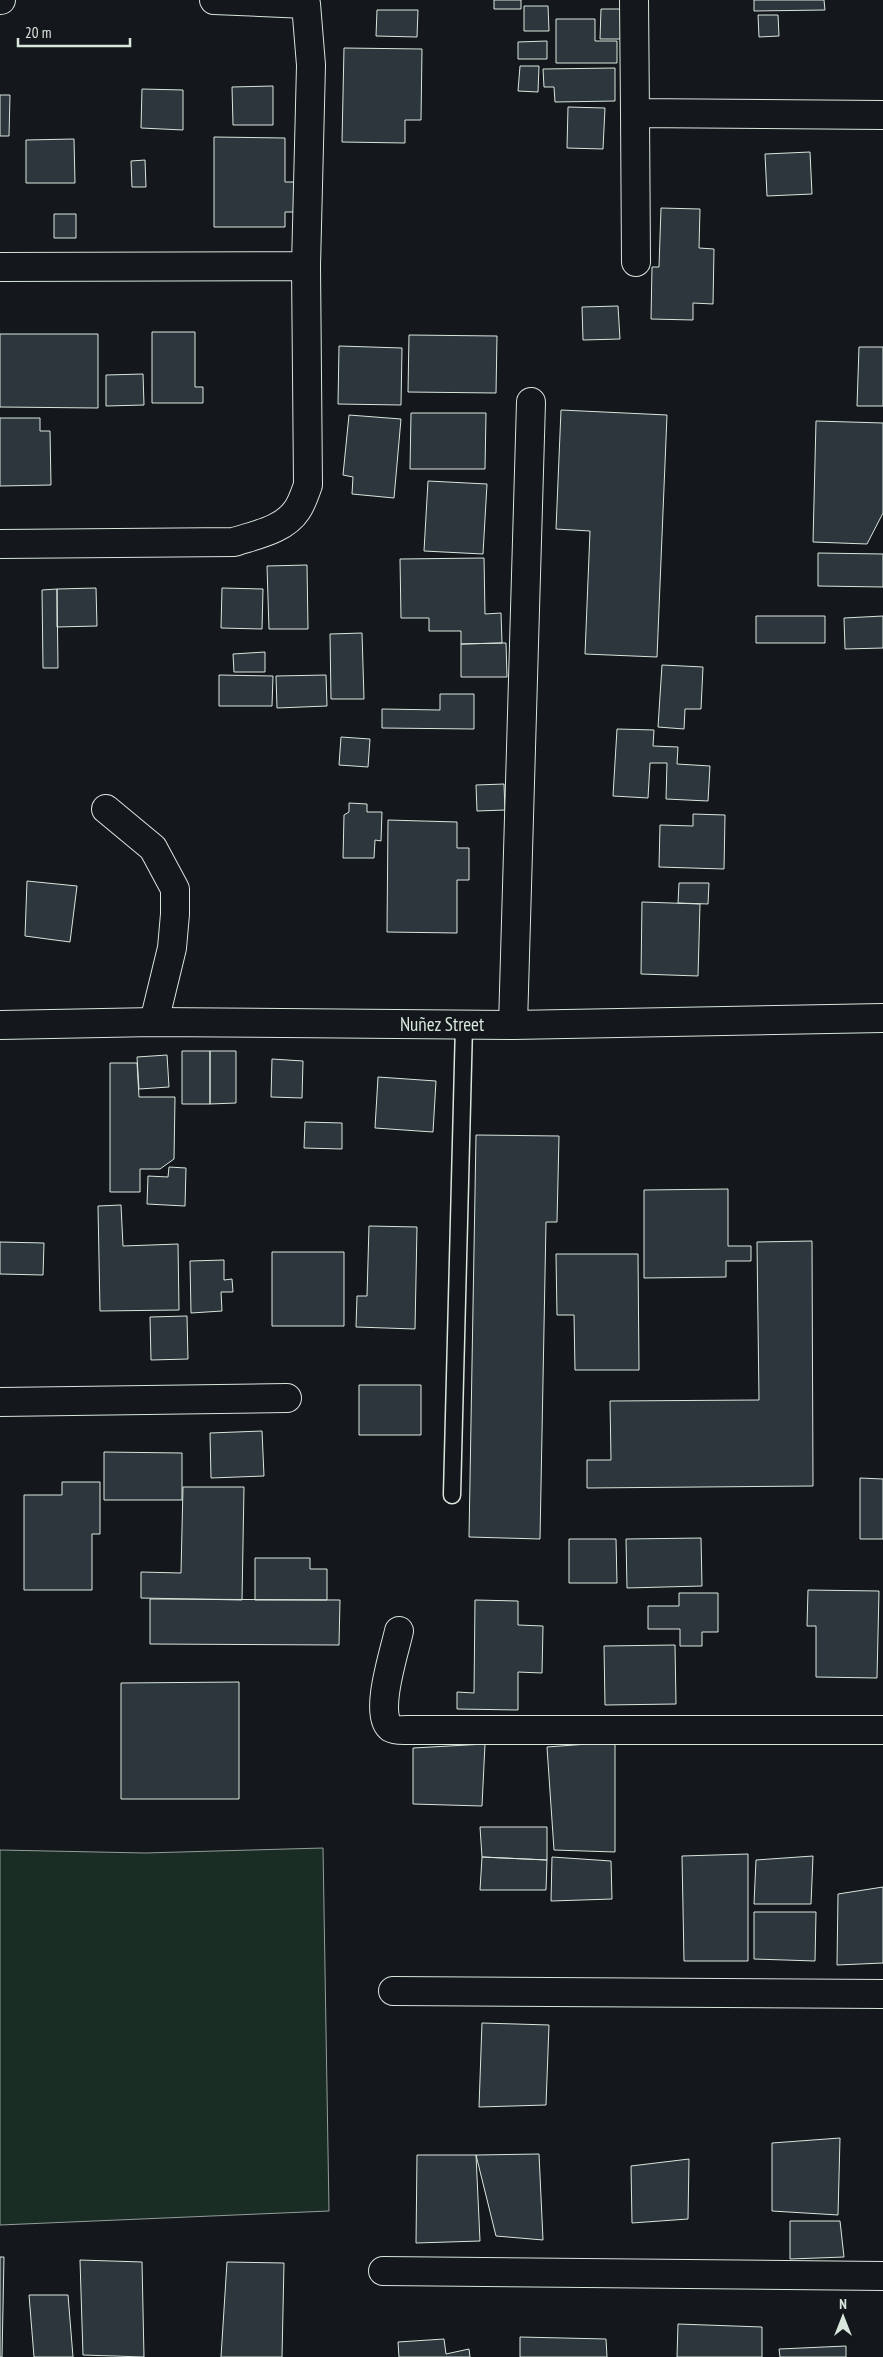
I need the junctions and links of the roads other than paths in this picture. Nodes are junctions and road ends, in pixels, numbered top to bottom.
1 (214, 0) edge
2 (634, 0) edge
3 (306, 2) edge
4 (635, 113) junction
5 (883, 115) edge
6 (636, 262) dead end
7 (306, 266) junction
8 (0, 267) edge
9 (531, 402) dead end
10 (0, 544) edge
11 (106, 809) dead end
12 (883, 1018) edge
13 (154, 1022) junction
14 (0, 1025) edge
15 (464, 1025) junction
16 (513, 1025) junction
17 (287, 1398) dead end
18 (0, 1402) edge
19 (452, 1495) dead end
20 (399, 1631) dead end
21 (883, 1730) edge
22 (393, 1991) dead end
23 (883, 1994) edge
24 (383, 2271) dead end
25 (883, 2276) edge

1 - 3 street
2 - 4 street
3 - 7 street
4 - 5 street
4 - 6 street
7 - 8 street
7 - 10 street
9 - 16 street
11 - 13 street
12 - 16 street, Nuñez Street
13 - 14 street, Nuñez Street
13 - 15 street, Nuñez Street
15 - 16 street, Nuñez Street
15 - 19 lane
17 - 18 street
20 - 21 street
22 - 23 street
24 - 25 street

